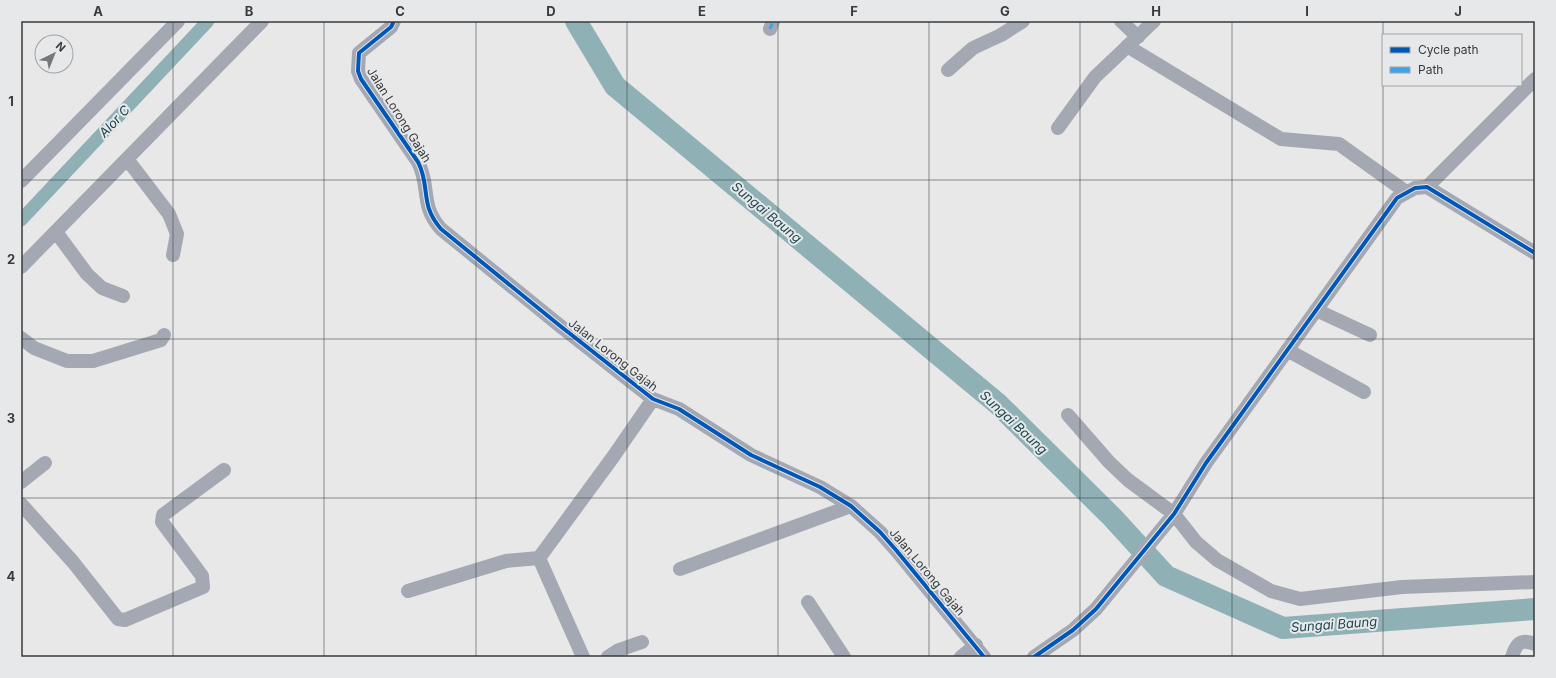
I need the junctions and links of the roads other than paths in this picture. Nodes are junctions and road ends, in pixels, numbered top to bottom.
1 (178, 21) edge
2 (262, 21) edge
3 (394, 21) edge
4 (1022, 21) edge
5 (1121, 21) edge
6 (1154, 21) edge
7 (1132, 42) junction
8 (948, 70) dead end
9 (1535, 79) edge
10 (1058, 128) dead end
11 (127, 159) junction
12 (21, 181) edge
13 (1427, 187) junction
14 (1406, 192) junction
15 (56, 232) junction
16 (1535, 253) edge
17 (173, 255) dead end
18 (21, 267) edge
19 (124, 296) dead end
20 (1316, 310) junction
21 (1370, 334) dead end
22 (164, 335) dead end
23 (21, 338) edge
24 (1287, 350) junction
25 (1364, 392) dead end
26 (653, 399) junction
27 (1068, 415) dead end
28 (46, 463) dead end
29 (224, 470) dead end
30 (21, 482) edge
31 (22, 506) edge
32 (851, 506) junction
33 (1173, 515) junction
34 (539, 558) junction
35 (680, 569) dead end
36 (1535, 582) edge
37 (408, 591) dead end
38 (808, 602) dead end
39 (642, 642) dead end
40 (1535, 644) edge
41 (976, 645) junction
42 (583, 657) edge
43 (608, 657) edge
44 (844, 657) edge
45 (961, 657) edge
46 (984, 657) edge
47 (1034, 657) edge
48 (1512, 657) edge

1 - 12 street
2 - 11 street
3 - 26 street, Jalan Lorong Gajah
4 - 8 street
5 - 7 street
6 - 7 street
7 - 10 street
7 - 14 street
9 - 13 street
11 - 15 street
11 - 17 street
13 - 14 street
13 - 16 street
14 - 20 street
15 - 18 street
15 - 19 street
20 - 21 street
20 - 24 street
22 - 23 street
24 - 25 street
24 - 33 street
26 - 32 street, Jalan Lorong Gajah
26 - 34 street
27 - 33 street
28 - 30 street
29 - 31 street
32 - 35 street
32 - 41 street, Jalan Lorong Gajah
33 - 36 street
33 - 47 street
34 - 37 street
34 - 42 street
38 - 44 street
39 - 43 street
40 - 48 street
41 - 45 street
41 - 46 street, Jalan Lorong Gajah

